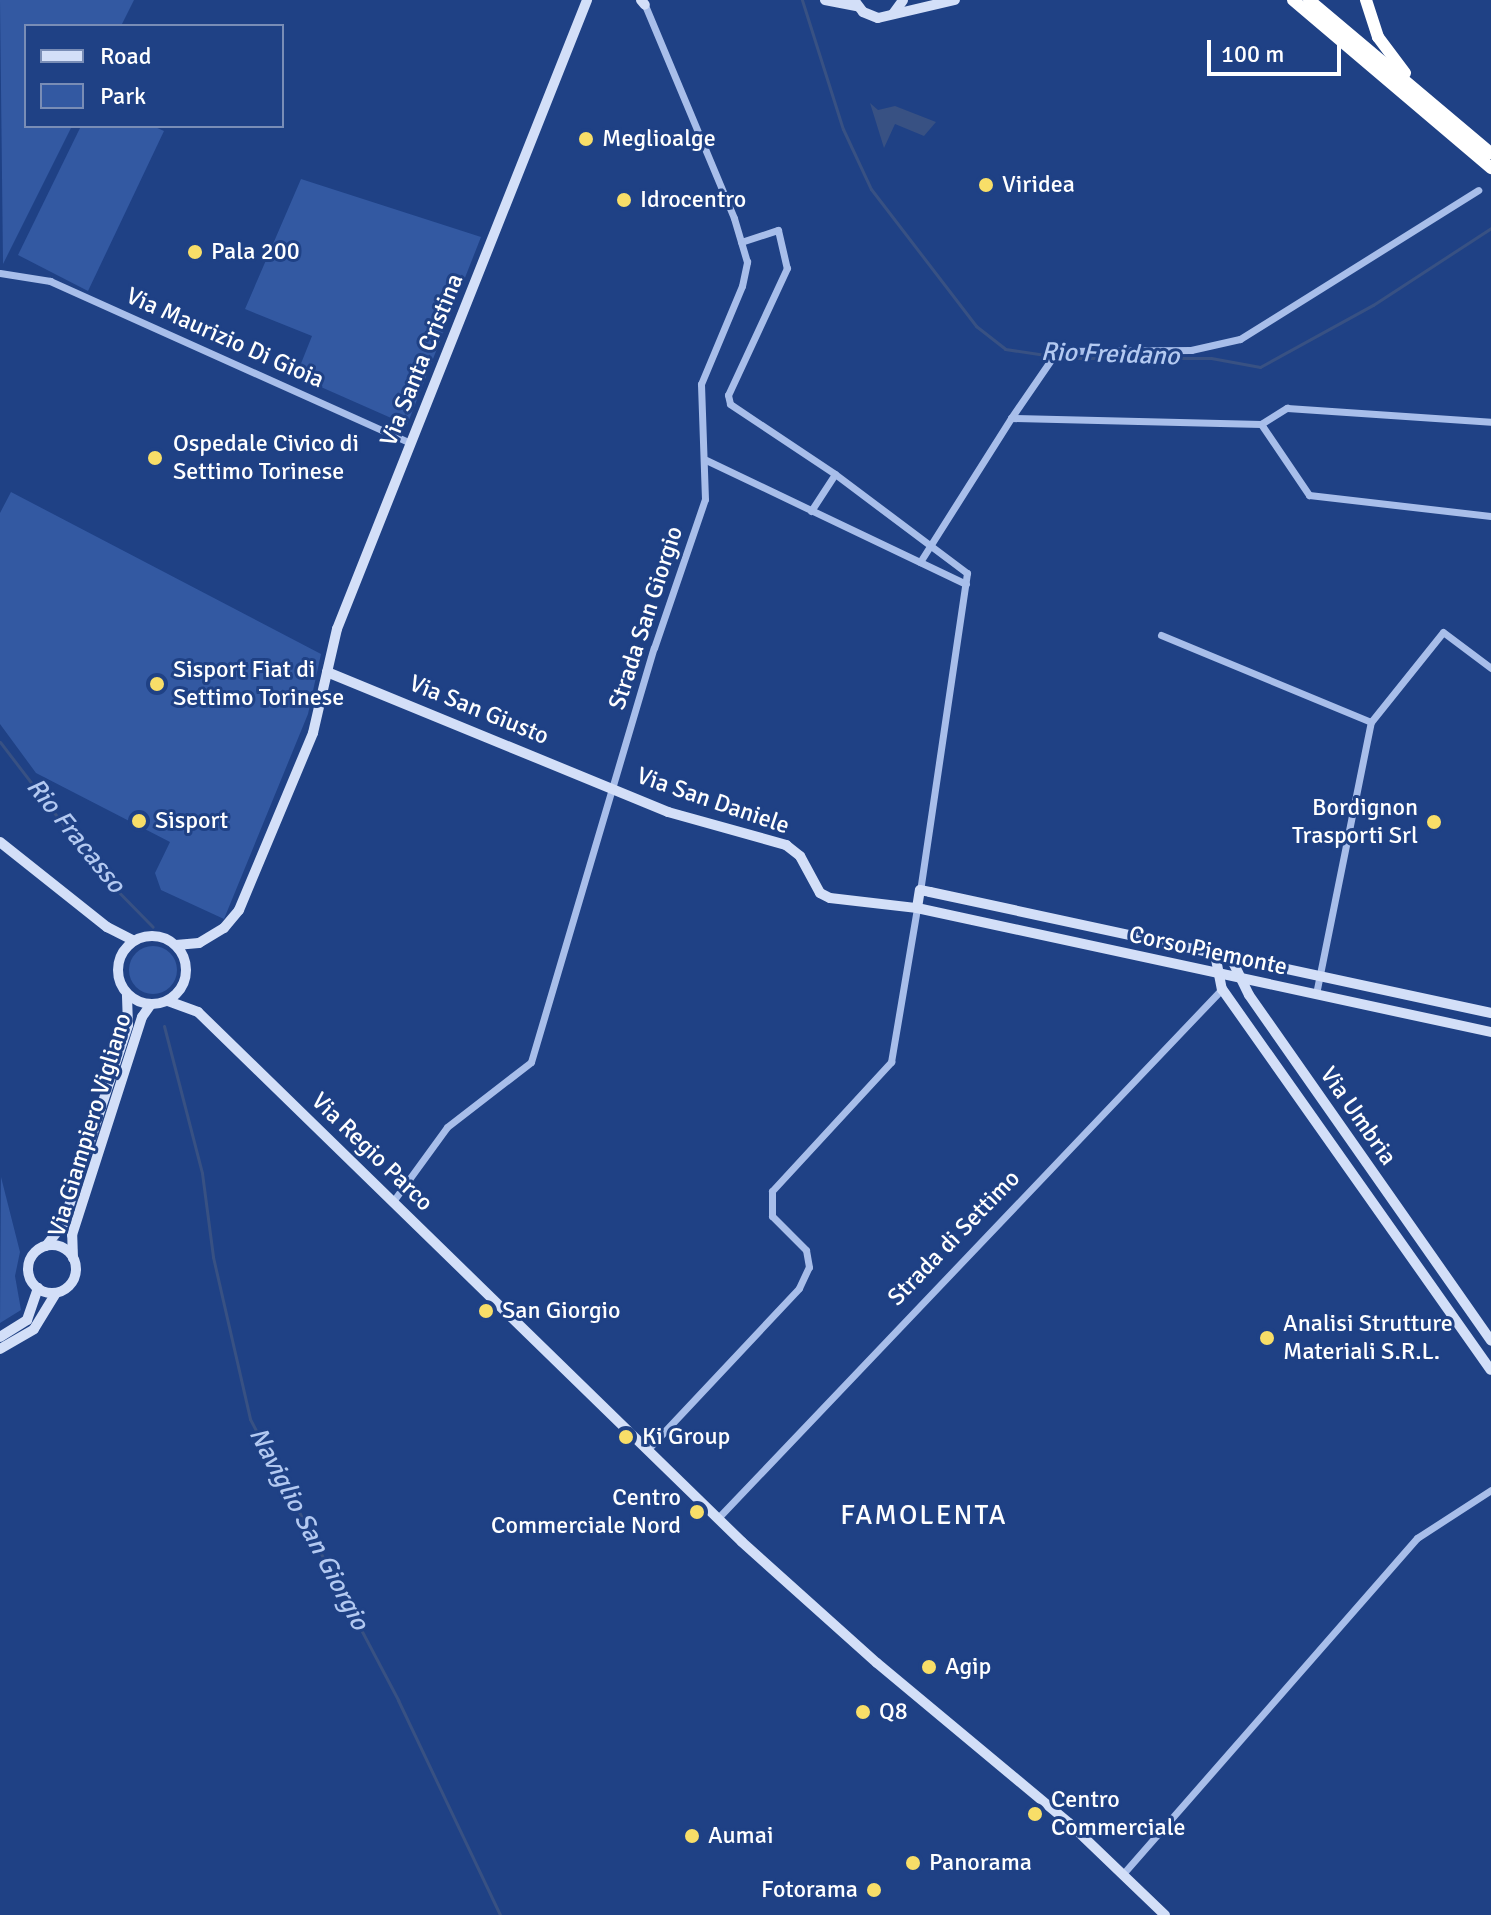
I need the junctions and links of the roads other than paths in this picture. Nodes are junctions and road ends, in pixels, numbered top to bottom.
1 (825, 0) edge
2 (903, 0) edge
3 (955, 0) edge
4 (1293, 0) edge
5 (1309, 0) edge
6 (1366, 0) edge
7 (587, 1) edge
8 (643, 2) edge
9 (856, 3) edge
10 (893, 14) junction
11 (1428, 99) junction
12 (1491, 153) edge
13 (1491, 168) edge
14 (1478, 190) dead end
15 (741, 242) junction
16 (0, 273) edge
17 (1011, 418) junction
18 (1491, 422) edge
19 (1261, 424) junction
20 (410, 443) junction
21 (706, 460) junction
22 (835, 474) junction
23 (811, 511) junction
24 (1491, 516) edge
25 (933, 543) junction
26 (920, 562) junction
27 (966, 584) junction
28 (1161, 635) dead end
29 (1491, 668) edge
30 (327, 672) junction
31 (1371, 722) junction
32 (614, 788) junction
33 (0, 842) edge
34 (920, 890) junction
35 (917, 908) junction
36 (1015, 911) junction
37 (107, 927) junction
38 (1012, 929) junction
39 (134, 941) junction
40 (199, 943) junction
41 (176, 945) junction
42 (121, 954) junction
43 (1215, 954) junction
44 (1231, 958) junction
45 (186, 968) junction
46 (1217, 974) junction
47 (1319, 976) junction
48 (1238, 978) junction
49 (183, 984) junction
50 (1222, 989) junction
51 (1316, 994) junction
52 (127, 995) junction
53 (168, 1001) junction
54 (151, 1004) junction
55 (192, 1007) junction
56 (1491, 1013) edge
57 (1491, 1032) edge
58 (1300, 1069) junction
59 (1288, 1080) junction
60 (1383, 1186) junction
61 (1370, 1195) junction
62 (394, 1200) junction
63 (46, 1246) junction
64 (73, 1258) junction
65 (1435, 1261) junction
66 (1422, 1271) junction
67 (38, 1288) junction
68 (56, 1293) junction
69 (1486, 1325) edge
70 (0, 1337) edge
71 (1491, 1341) edge
72 (0, 1349) edge
73 (1491, 1370) edge
74 (649, 1448) junction
75 (1491, 1490) edge
76 (718, 1518) junction
77 (1122, 1875) junction
78 (1165, 1915) edge

1 - 9 street
2 - 10 street
3 - 10 street
4 - 13 highway
5 - 11 highway
6 - 11 highway
7 - 20 street, Via Santa Cristina
8 - 15 street, Strada San Giorgio
9 - 10 street
11 - 12 highway
14 - 17 street
15 - 21 street, Strada San Giorgio
15 - 22 street
16 - 20 street, Via Maurizio Di Gioia
17 - 19 street
17 - 25 street
18 - 19 street
19 - 24 street
20 - 30 street, Via Santa Cristina
21 - 23 street
21 - 32 street, Strada San Giorgio
22 - 23 street
22 - 25 street
23 - 26 street
25 - 26 street
25 - 27 street
26 - 27 street
27 - 34 street
28 - 31 street
29 - 31 street
30 - 32 street, Via San Giusto
30 - 40 street, Via Santa Cristina
31 - 47 street
32 - 35 street, Via San Daniele
32 - 62 street, Strada San Giorgio
33 - 37 street
34 - 35 street
34 - 36 street, Corso Piemonte
35 - 38 street, Corso Piemonte
35 - 74 street
36 - 38 street
36 - 43 street, Corso Piemonte
37 - 39 street
37 - 42 street
38 - 46 street, Corso Piemonte
39 - 41 street
39 - 42 street
40 - 41 street
40 - 45 street, Via Santa Cristina
41 - 45 street
42 - 52 street
43 - 44 street, Corso Piemonte
43 - 46 street, Via Umbria
44 - 47 street, Corso Piemonte
44 - 48 street, Via Umbria
45 - 49 street
46 - 48 street, Corso Piemonte
46 - 50 street, Via Umbria
47 - 51 street
47 - 56 street, Corso Piemonte
48 - 51 street, Corso Piemonte
48 - 58 street, Via Umbria
49 - 53 street
49 - 55 street, Via Regio Parco
50 - 59 street, Via Umbria
50 - 76 street, Strada di Settimo
51 - 57 street, Corso Piemonte
52 - 54 street
52 - 63 street, Via Giampiero Vigliano
53 - 54 street
53 - 55 street, Via Regio Parco
54 - 64 street, Via Giampiero Vigliano
55 - 62 street, Via Regio Parco
58 - 59 street, Via Umbria
58 - 60 street, Via Umbria
59 - 61 street, Via Umbria
60 - 61 street, Via Umbria
60 - 65 street, Via Umbria
61 - 66 street, Via Umbria
62 - 74 street, Via Regio Parco
63 - 64 street
63 - 67 street
64 - 68 street
65 - 66 street
65 - 69 street, Via Umbria
66 - 73 street, Via Umbria
67 - 68 street
67 - 70 street
68 - 72 street
69 - 71 street, Via Umbria
74 - 76 street
75 - 77 street
76 - 77 street
77 - 78 street

